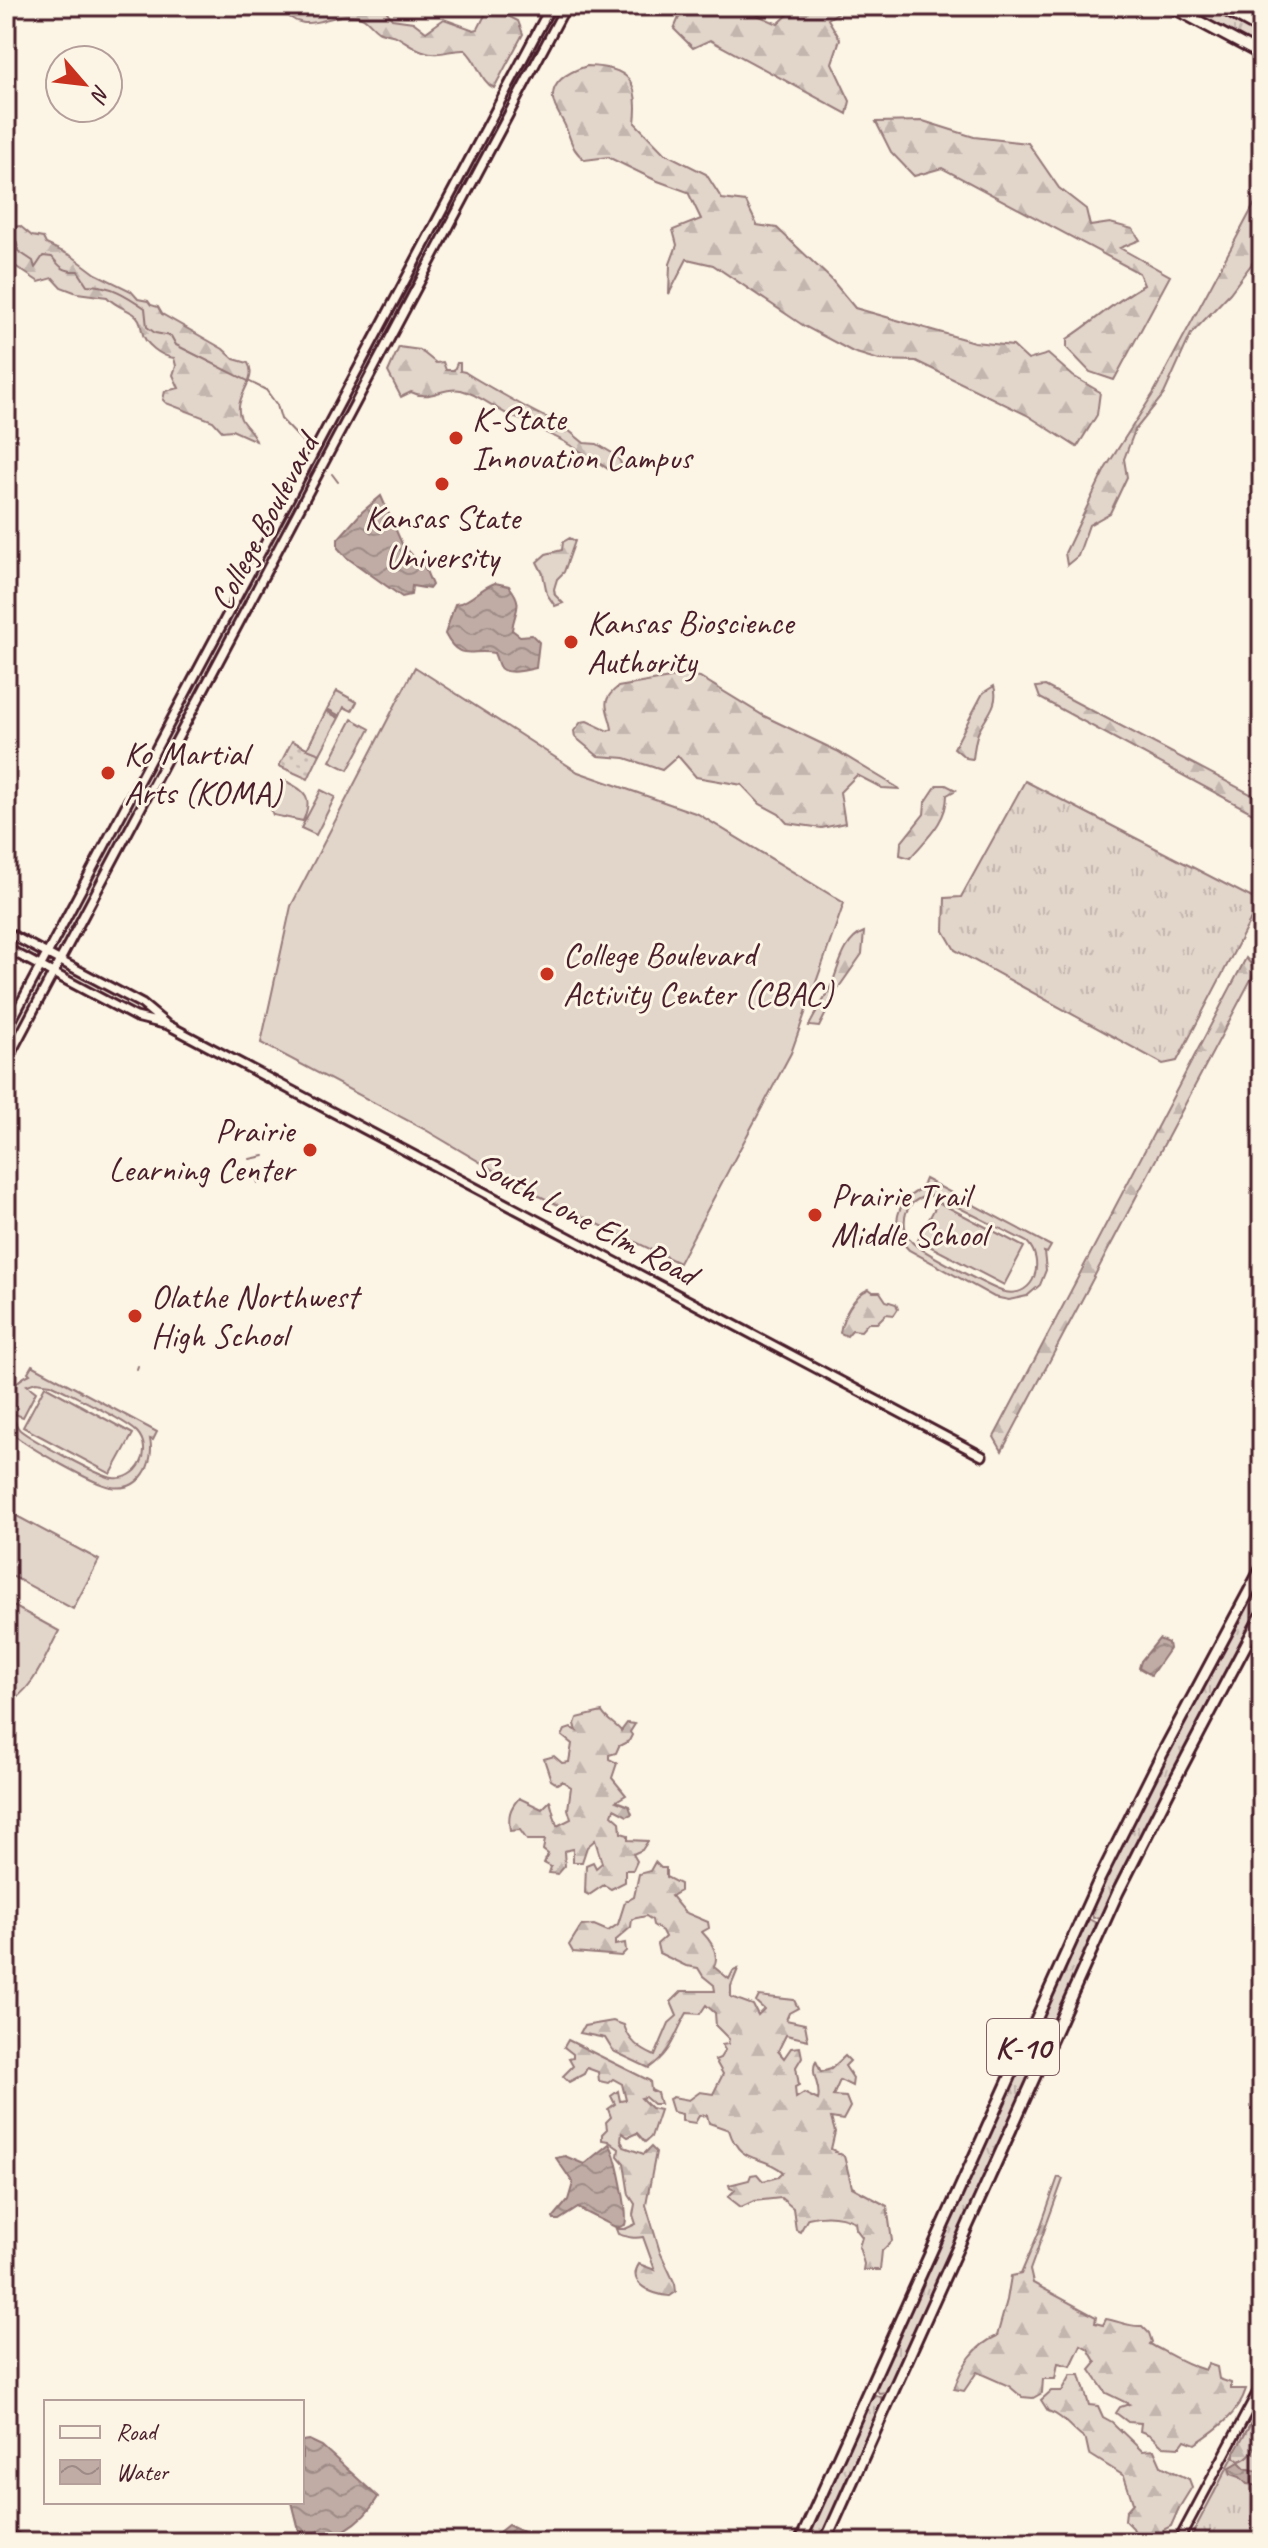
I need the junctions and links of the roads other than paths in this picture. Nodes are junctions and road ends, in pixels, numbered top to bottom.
1 (551, 6) edge
2 (566, 6) edge
3 (1170, 6) edge
4 (1218, 6) edge
5 (1262, 30) edge
6 (1262, 55) edge
7 (6, 932) edge
8 (6, 948) edge
9 (47, 954) junction
10 (60, 961) junction
11 (41, 967) junction
12 (53, 973) junction
13 (166, 1024) junction
14 (6, 1031) edge
15 (6, 1062) edge
16 (982, 1456) dead end
17 (1262, 1567) edge
18 (1262, 1614) edge
19 (1262, 2384) edge
20 (6, 2533) edge
21 (24, 2542) edge
22 (800, 2542) edge
23 (825, 2542) edge
24 (1178, 2542) edge

1 - 9 main road, College Boulevard
2 - 10 main road, College Boulevard
3 - 6 highway
4 - 5 highway
7 - 9 main road, South Lone Elm Road
8 - 11 main road, South Lone Elm Road
9 - 10 main road, South Lone Elm Road
9 - 11 main road, College Boulevard
10 - 12 main road, College Boulevard
10 - 13 main road, South Lone Elm Road
11 - 12 main road, South Lone Elm Road
11 - 14 main road, College Boulevard
12 - 13 main road, South Lone Elm Road
12 - 15 main road, College Boulevard
13 - 16 main road, South Lone Elm Road
17 - 22 highway, K-10
18 - 23 highway, K-10
19 - 24 main road
20 - 21 main road

